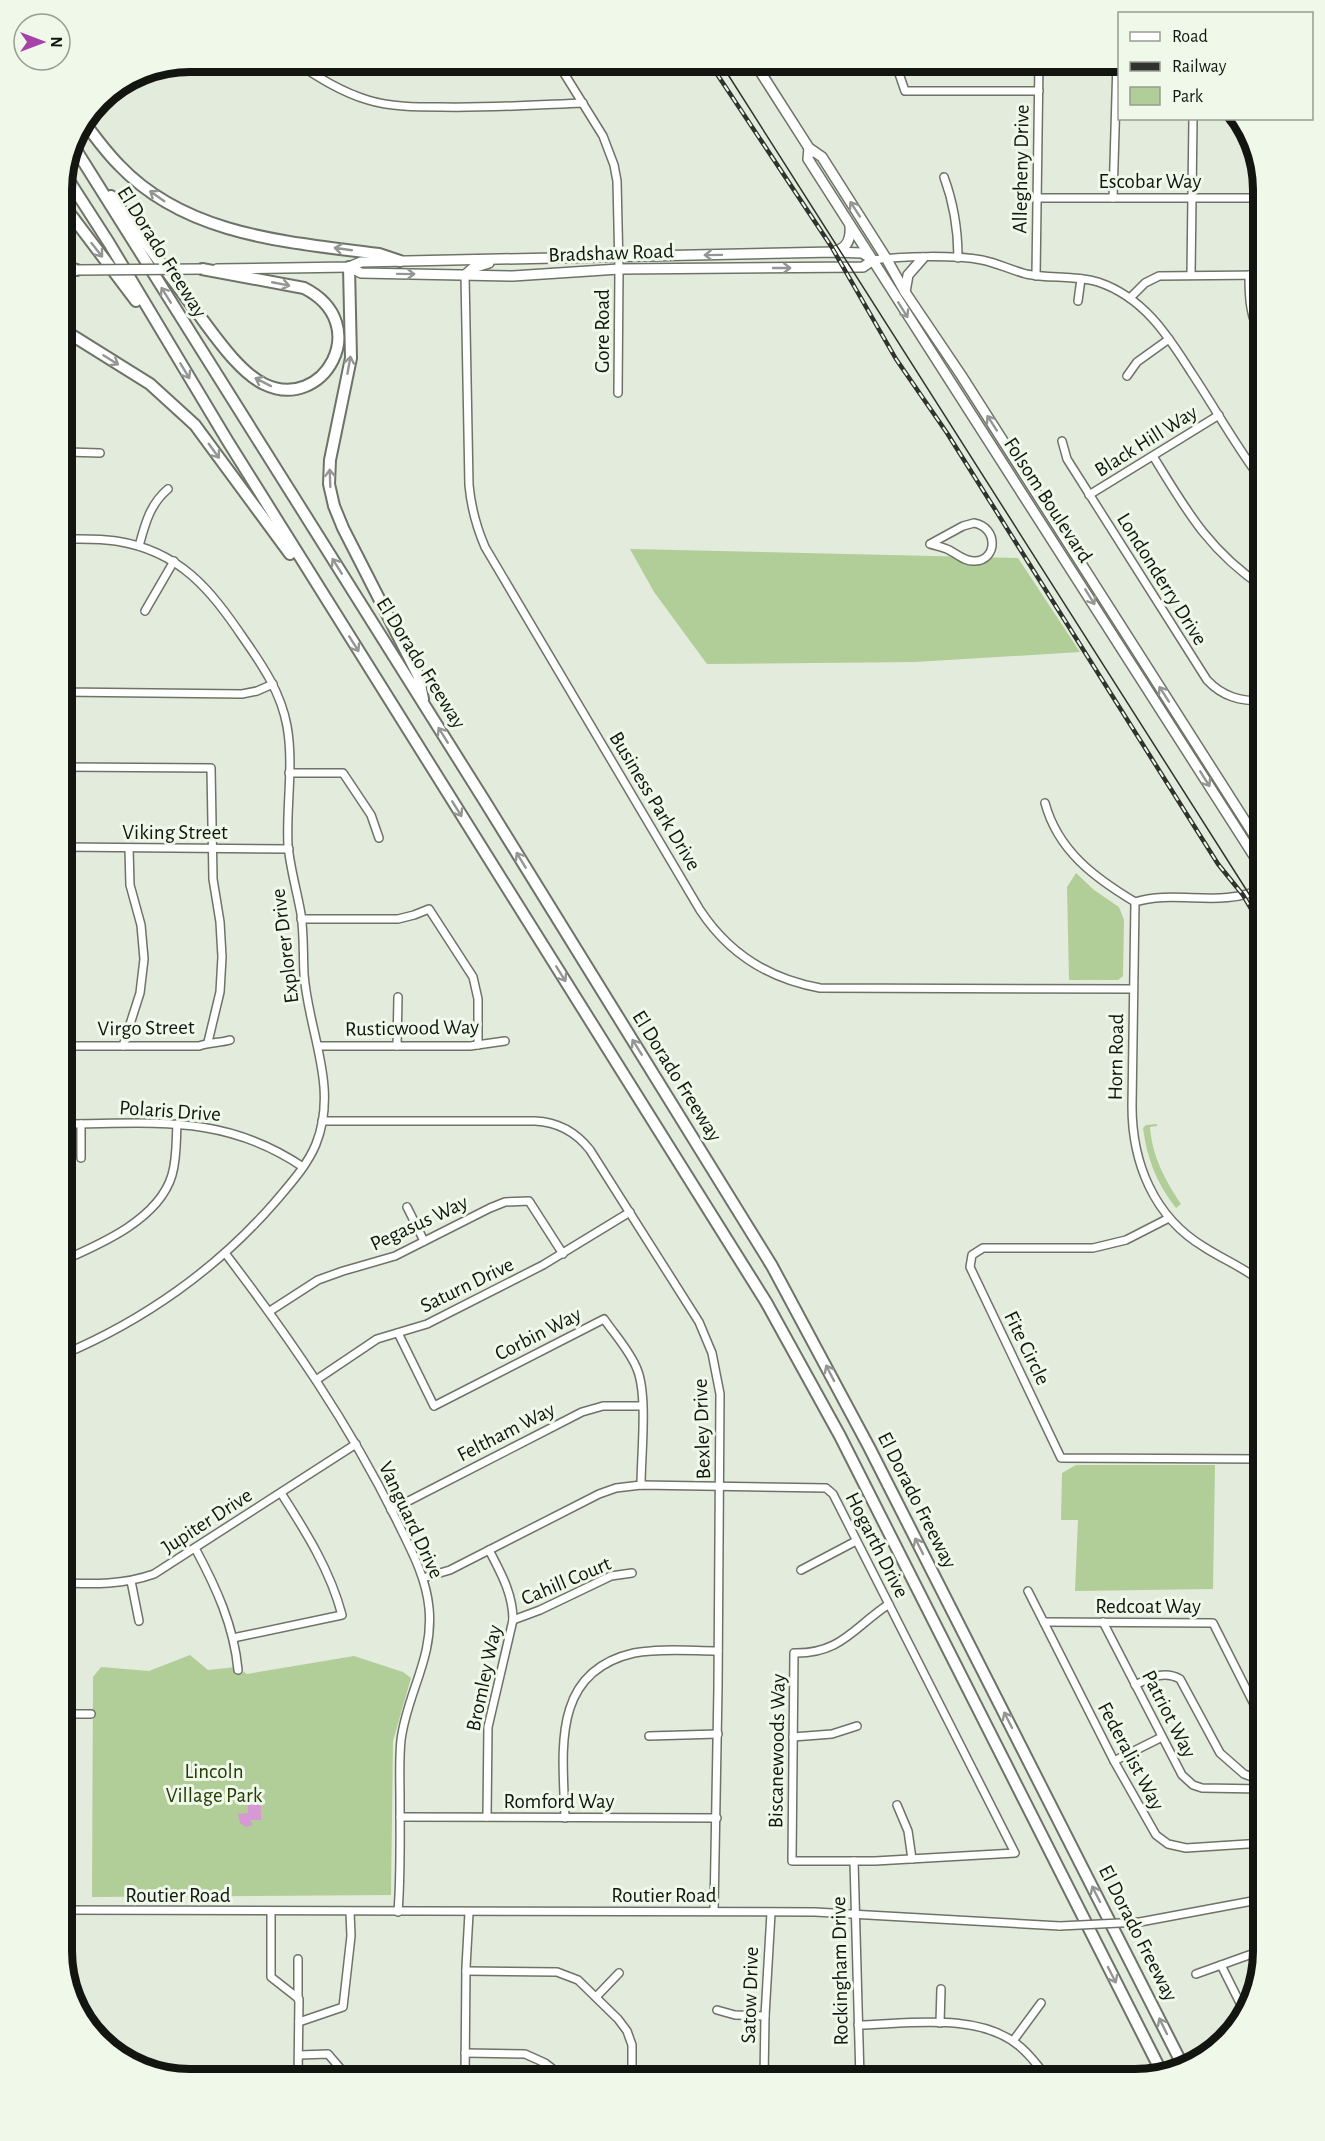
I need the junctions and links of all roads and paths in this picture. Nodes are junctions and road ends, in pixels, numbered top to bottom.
1 (310, 72) edge
2 (563, 72) edge
3 (760, 72) edge
4 (898, 72) edge
5 (1039, 72) edge
6 (1117, 72) edge
7 (1039, 92) junction
8 (583, 103) junction
9 (1193, 120) edge
10 (89, 129) edge
11 (809, 148) junction
12 (79, 152) edge
13 (78, 153) edge
14 (944, 177) dead end
15 (72, 186) edge
16 (1036, 198) junction
17 (1113, 198) junction
18 (1191, 198) junction
19 (1253, 198) edge
20 (72, 216) edge
21 (850, 226) junction
22 (834, 252) junction
23 (619, 256) junction
24 (886, 258) junction
25 (923, 258) junction
26 (958, 258) junction
27 (519, 259) junction
28 (873, 260) junction
29 (400, 261) junction
30 (349, 267) junction
31 (72, 269) edge
32 (202, 269) junction
33 (619, 269) junction
34 (77, 270) joint
35 (465, 275) junction
36 (1191, 275) junction
37 (1249, 275) junction
38 (1253, 275) edge
39 (1036, 276) junction
40 (1081, 279) junction
41 (904, 292) junction
42 (1130, 298) junction
43 (1078, 301) dead end
44 (1253, 320) edge
45 (72, 335) edge
46 (165, 336) junction
47 (1169, 339) junction
48 (1127, 376) dead end
49 (618, 393) dead end
50 (1219, 415) junction
51 (1062, 441) dead end
52 (72, 452) edge
53 (100, 453) dead end
54 (1153, 456) junction
55 (1253, 467) edge
56 (168, 489) dead end
57 (1089, 495) junction
58 (958, 530) joint
59 (72, 539) edge
60 (138, 546) junction
61 (174, 561) junction
62 (1253, 580) edge
63 (145, 611) dead end
64 (339, 620) junction
65 (273, 684) junction
66 (72, 692) edge
67 (1253, 701) edge
68 (424, 705) junction
69 (1168, 721) junction
70 (1208, 762) junction
71 (72, 767) edge
72 (289, 773) junction
73 (1045, 803) dead end
74 (1253, 833) edge
75 (379, 838) dead end
76 (72, 847) edge
77 (129, 848) junction
78 (213, 848) junction
79 (289, 849) junction
80 (1253, 854) edge
81 (1253, 893) edge
82 (1135, 903) junction
83 (302, 919) junction
84 (1133, 989) junction
85 (398, 997) dead end
86 (230, 1040) dead end
87 (505, 1041) dead end
88 (208, 1042) junction
89 (478, 1045) junction
90 (72, 1046) edge
91 (123, 1046) junction
92 (319, 1046) junction
93 (397, 1046) junction
94 (322, 1121) junction
95 (72, 1124) edge
96 (81, 1124) junction
97 (177, 1124) junction
98 (81, 1158) dead end
99 (303, 1167) junction
100 (407, 1207) dead end
101 (630, 1212) junction
102 (1169, 1218) junction
103 (424, 1241) junction
104 (225, 1253) junction
105 (563, 1254) junction
106 (72, 1256) edge
107 (1253, 1277) edge
108 (270, 1311) junction
109 (398, 1333) junction
110 (72, 1351) edge
111 (316, 1380) junction
112 (642, 1406) junction
113 (356, 1444) junction
114 (1253, 1459) edge
115 (641, 1485) junction
116 (720, 1485) junction
117 (281, 1493) junction
118 (391, 1510) junction
119 (856, 1541) junction
120 (195, 1548) junction
121 (489, 1550) junction
122 (801, 1570) dead end
123 (632, 1574) dead end
124 (423, 1578) junction
125 (131, 1581) junction
126 (72, 1583) edge
127 (1028, 1592) dead end
128 (889, 1604) junction
129 (513, 1620) junction
130 (139, 1621) dead end
131 (1044, 1622) junction
132 (1104, 1622) junction
133 (233, 1638) junction
134 (718, 1651) junction
135 (238, 1670) dead end
136 (1136, 1684) junction
137 (1253, 1702) edge
138 (72, 1714) edge
139 (91, 1714) dead end
140 (857, 1726) dead end
141 (718, 1734) junction
142 (649, 1736) dead end
143 (793, 1737) junction
144 (1162, 1737) junction
145 (1114, 1761) junction
146 (1253, 1777) edge
147 (1253, 1789) edge
148 (897, 1805) dead end
149 (400, 1817) junction
150 (487, 1817) junction
151 (565, 1818) junction
152 (717, 1818) junction
153 (1253, 1844) edge
154 (912, 1859) junction
155 (854, 1861) junction
156 (1253, 1901) edge
157 (72, 1910) edge
158 (714, 1911) junction
159 (271, 1912) junction
160 (350, 1912) junction
161 (398, 1912) junction
162 (469, 1913) junction
163 (771, 1913) junction
164 (857, 1914) junction
165 (1253, 1954) edge
166 (298, 1959) dead end
167 (1221, 1965) junction
168 (466, 1971) junction
169 (619, 1973) dead end
170 (1196, 1974) dead end
171 (940, 1989) dead end
172 (596, 1997) junction
173 (298, 1999) junction
174 (1041, 2003) dead end
175 (1240, 2004) edge
176 (717, 2010) dead end
177 (765, 2016) junction
178 (299, 2022) junction
179 (940, 2023) junction
180 (858, 2025) junction
181 (1013, 2041) junction
182 (465, 2054) junction
183 (299, 2055) junction
184 (1180, 2060) edge
185 (1159, 2067) edge
186 (298, 2069) edge
187 (341, 2069) edge
188 (465, 2069) edge
189 (550, 2069) edge
190 (632, 2069) edge
191 (764, 2069) edge
192 (860, 2069) edge
193 (1040, 2069) edge

1 - 8 street
2 - 8 street, Gore Road
3 - 11 main road, Folsom Boulevard
4 - 7 street
5 - 7 street, Allegheny Drive
6 - 17 street
7 - 16 street, Allegheny Drive
8 - 23 street, Gore Road
9 - 18 street
29 -> 10 highway
11 - 21 main road, Folsom Boulevard
24 -> 11 main road, Folsom Boulevard
32 -> 12 highway
68 -> 13 highway, El Dorado Freeway
14 - 26 street
15 - 46 highway, El Dorado Freeway
16 - 17 street, Escobar Way
16 - 39 street, Allegheny Drive
17 - 18 street, Escobar Way
18 - 19 street, Escobar Way
18 - 36 street
20 -> 46 highway
21 - 22 main road
21 - 28 main road, Folsom Boulevard
22 -> 23 main road, Bradshaw Road
22 - 28 main road, Bradshaw Road
23 - 27 main road, Bradshaw Road
23 - 33 street, Gore Road
24 - 25 street, Bradshaw Road
24 - 28 street, Bradshaw Road
24 - 41 main road, Folsom Boulevard
25 - 26 street, Bradshaw Road
25 - 41 main road
26 - 39 street, Bradshaw Road
27 - 29 main road, Bradshaw Road
27 - 35 main road
33 -> 28 main road, Bradshaw Road
28 -> 69 main road, Folsom Boulevard
29 - 30 main road, Bradshaw Road
30 - 32 main road, Bradshaw Road
30 -> 35 main road, Bradshaw Road
68 -> 30 highway
31 - 34 highway
32 - 34 main road, Bradshaw Road, bridge
33 - 35 main road, Bradshaw Road
33 - 49 street, Gore Road
35 - 84 street, Business Park Drive
36 - 37 street
36 - 42 street
37 - 38 street
37 - 44 street
39 - 40 street, Bradshaw Road
40 - 42 street, Bradshaw Road
40 - 43 street
70 -> 41 main road, Folsom Boulevard
42 - 47 street, Bradshaw Road
45 -> 64 highway
46 -> 64 highway, El Dorado Freeway
47 - 48 street
47 - 50 street, Bradshaw Road
50 - 54 street, Black Hill Way
50 - 55 street, Bradshaw Road
51 - 57 street, Londonderry Drive
52 - 53 street
54 - 57 street, Black Hill Way
54 - 62 street
56 - 60 street
57 - 67 street, Londonderry Drive
58 - 58 street
59 - 60 street, Explorer Drive
60 - 61 street, Explorer Drive
61 - 63 street
61 - 65 street, Explorer Drive
64 -> 185 highway, El Dorado Freeway
65 - 66 street
65 - 72 street, Explorer Drive
184 -> 68 highway, El Dorado Freeway
69 - 70 main road
69 -> 80 main road, Folsom Boulevard
70 - 74 main road, Folsom Boulevard
71 - 78 street
72 - 75 street
72 - 79 street, Explorer Drive
73 - 82 street
76 - 77 street, Viking Street
77 - 78 street, Viking Street
77 - 91 street
78 - 79 street, Viking Street
78 - 88 street
79 - 83 street, Explorer Drive
81 - 82 street
82 - 84 street, Horn Road
83 - 89 street
83 - 92 street, Explorer Drive
84 - 102 street, Horn Road
85 - 93 street
86 - 88 street, Virgo Street
87 - 89 street, Rusticwood Way
88 - 91 street, Virgo Street
89 - 93 street, Rusticwood Way
90 - 91 street, Virgo Street
92 - 93 street, Rusticwood Way
92 - 94 street, Explorer Drive
94 - 99 street, Explorer Drive
94 - 101 street, Bexley Drive
95 - 96 street, Polaris Drive
96 - 97 street, Polaris Drive
96 - 98 street
97 - 99 street, Polaris Drive
97 - 106 street
99 - 104 street, Explorer Drive
100 - 103 street
101 - 105 street, Saturn Drive
101 - 116 street, Bexley Drive
102 - 107 street, Horn Road
102 - 114 street, Fite Circle
103 - 105 street, Pegasus Way
103 - 108 street, Pegasus Way
104 - 108 street, Vanguard Drive
104 - 110 street, Explorer Drive
105 - 109 street, Saturn Drive
108 - 111 street, Vanguard Drive
109 - 111 street, Saturn Drive
109 - 112 street, Corbin Way
111 - 113 street, Vanguard Drive
112 - 115 street, Corbin Way
112 - 118 street, Feltham Way
113 - 117 street, Jupiter Drive
113 - 118 street, Vanguard Drive
115 - 116 street, Hogarth Drive
115 - 121 street, Hogarth Drive
116 - 119 street, Hogarth Drive
116 - 134 street, Bexley Drive
117 - 120 street, Jupiter Drive
117 - 133 street
118 - 124 street, Vanguard Drive
119 - 122 street
119 - 128 street, Hogarth Drive
120 - 125 street, Jupiter Drive
120 - 133 street
121 - 124 street, Hogarth Drive
121 - 129 street, Bromley Way
123 - 129 street, Cahill Court
124 - 149 street, Vanguard Drive
125 - 126 street, Jupiter Drive
125 - 130 street
127 - 131 street, Federalist Way
128 - 143 street, Biscanewoods Way
128 - 154 street, Hogarth Drive
129 - 150 street, Bromley Way
131 - 132 street, Redcoat Way
131 - 145 street, Federalist Way
132 - 136 street, Patriot Way
132 - 137 street, Redcoat Way
133 - 135 street
134 - 141 street, Bexley Drive
134 - 151 street
136 - 144 street, Patriot Way
136 - 146 street
138 - 139 street
140 - 143 street
141 - 142 street
141 - 152 street, Bexley Drive
143 - 155 street, Biscanewoods Way
144 - 145 street
144 - 147 street, Patriot Way
145 - 153 street, Federalist Way
148 - 154 street
149 - 150 street, Romford Way
149 - 161 street, Vanguard Drive
150 - 151 street, Romford Way
151 - 152 street, Romford Way
152 - 158 street, Bexley Drive
154 - 155 street, Hogarth Drive
155 - 164 street, Rockingham Drive
156 - 164 street, Routier Road, bridge
157 - 159 street, Routier Road
158 - 162 street, Routier Road
158 - 163 street, Routier Road
159 - 160 street, Routier Road
159 - 173 street
160 - 161 street, Routier Road
160 - 178 street
161 - 162 street, Routier Road
162 - 168 street
163 - 164 street, Routier Road
163 - 177 street, Satow Drive
164 - 180 street, Rockingham Drive
165 - 167 street
166 - 173 street
167 - 170 street
167 - 175 street
168 - 172 street
168 - 182 street
169 - 172 street
171 - 179 street
172 - 190 street
173 - 178 street
174 - 181 street
176 - 177 street
177 - 191 street, Satow Drive
178 - 183 street
179 - 180 street
179 - 181 street
180 - 192 street, Rockingham Drive
181 - 193 street
182 - 188 street
182 - 189 street
183 - 186 street
183 - 187 street

